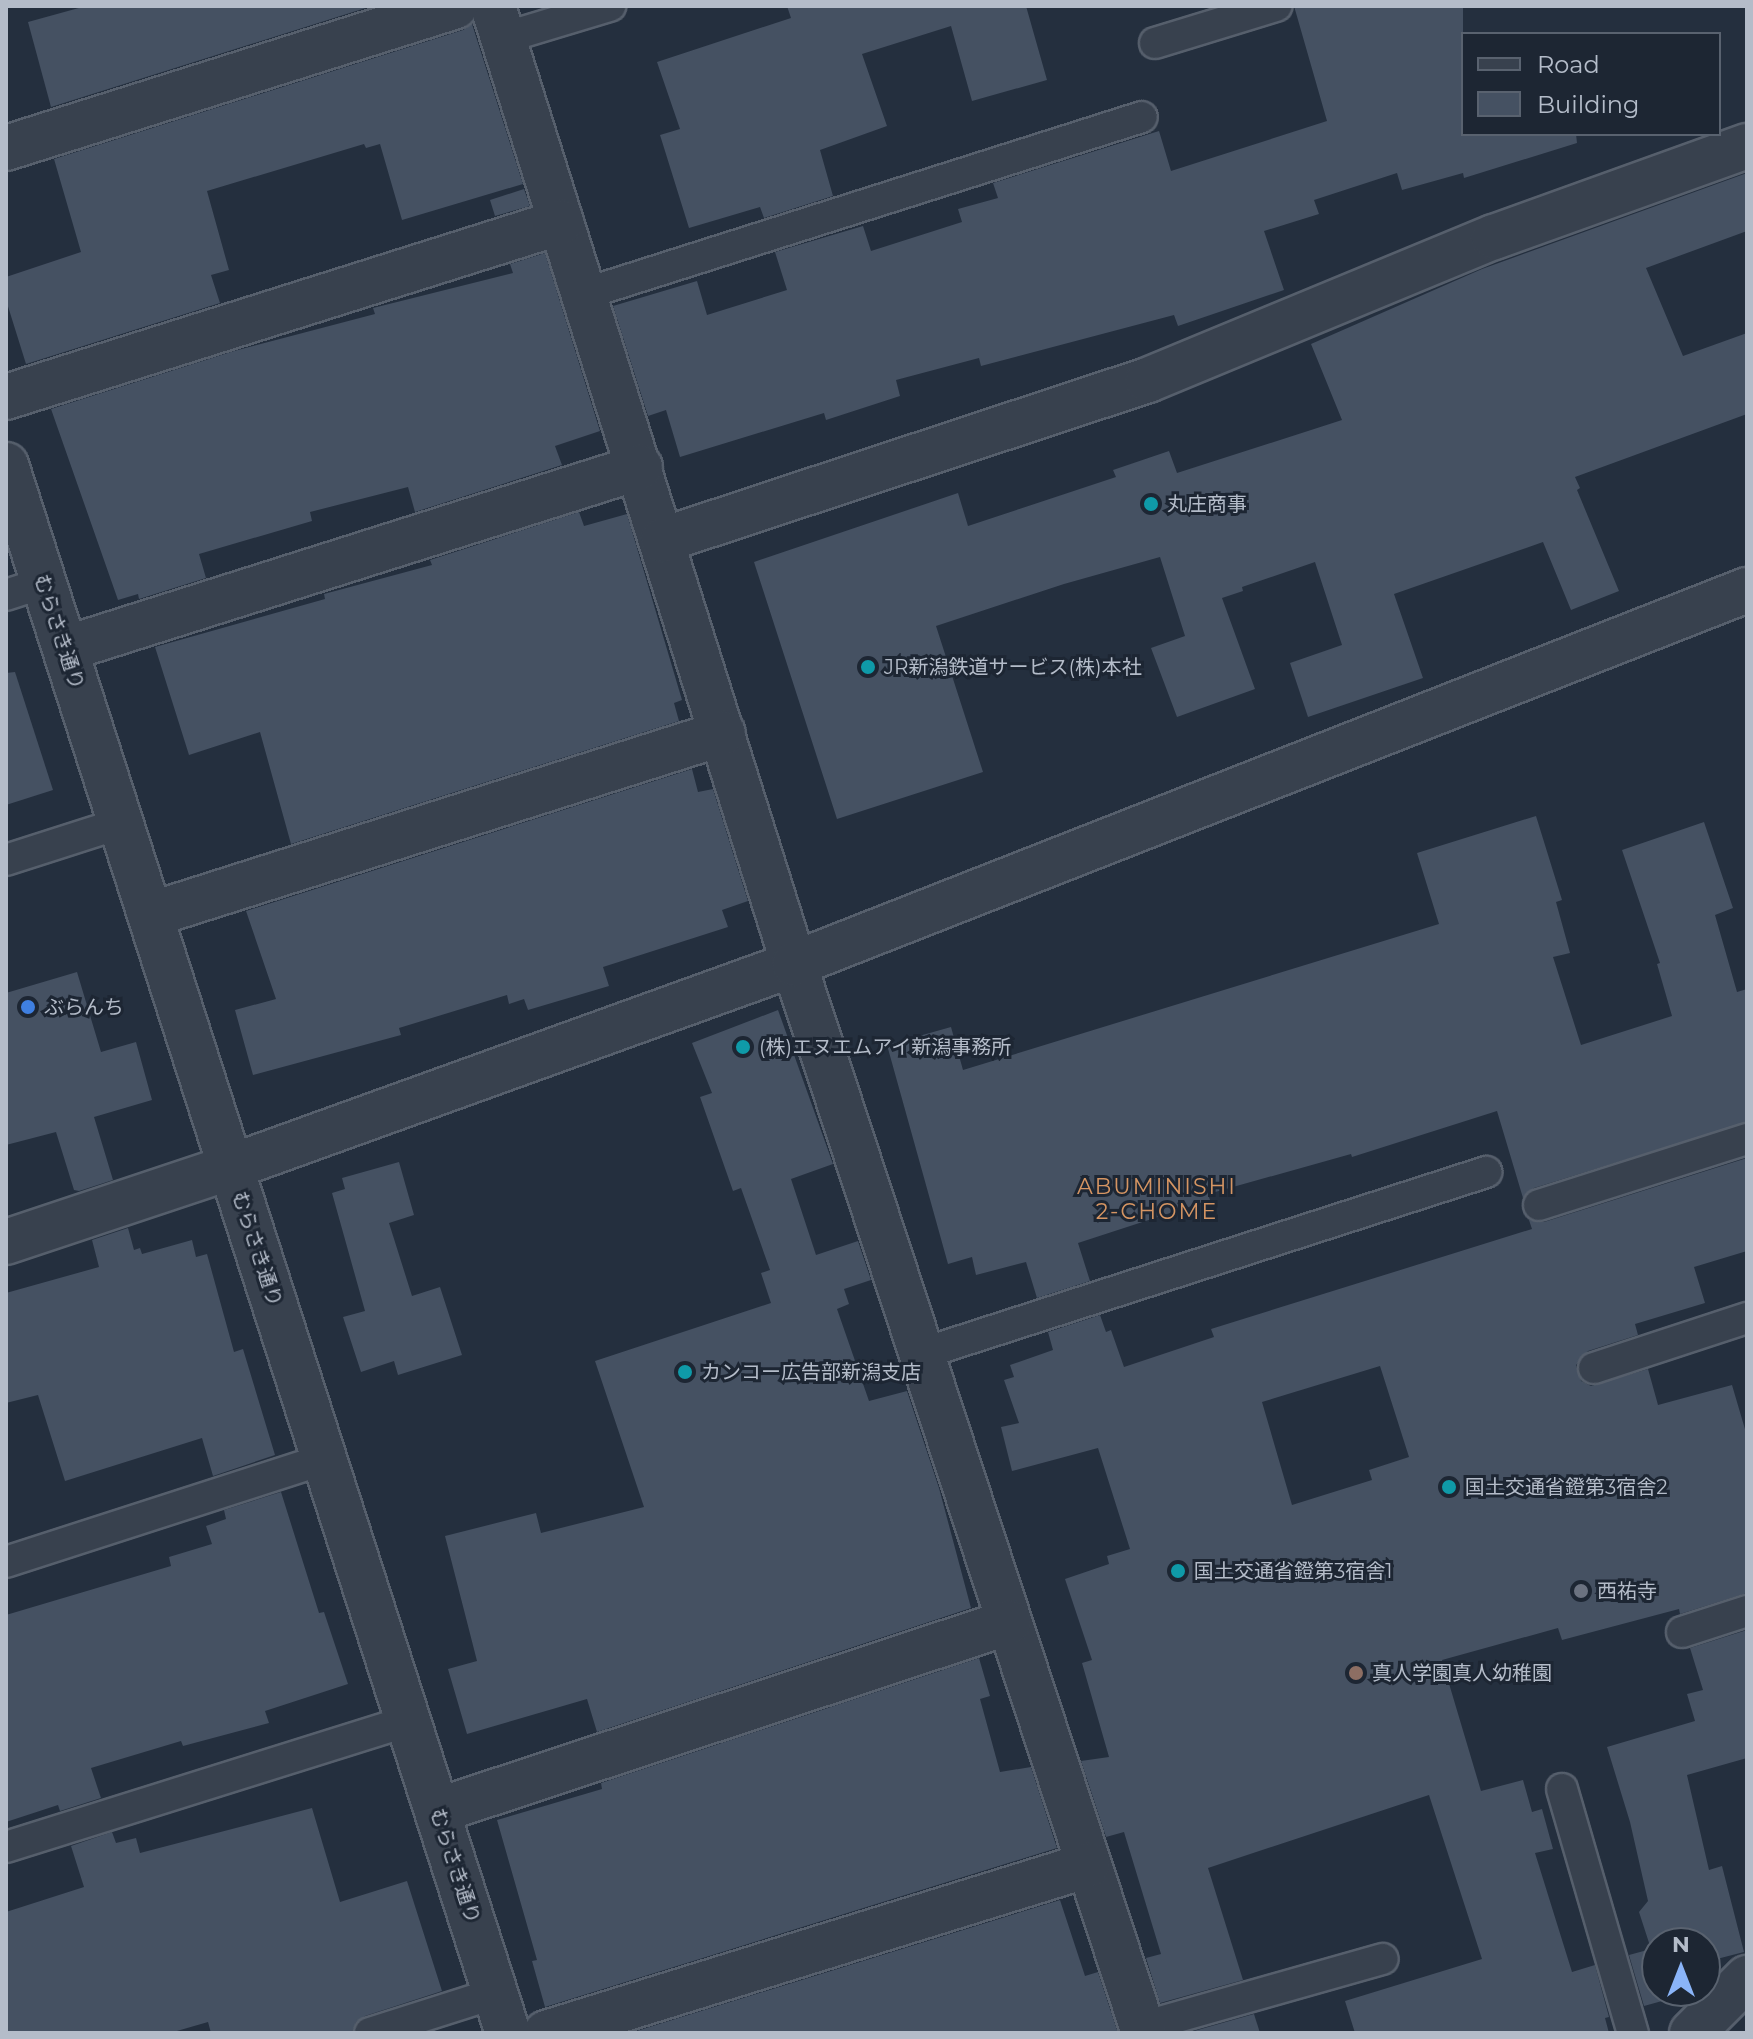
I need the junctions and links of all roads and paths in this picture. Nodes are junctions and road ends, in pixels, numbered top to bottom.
1 (455, 6) edge
2 (610, 6) edge
3 (1276, 6) edge
4 (498, 22) edge
5 (1155, 43) dead end
6 (1142, 117) dead end
7 (1747, 146) edge
8 (6, 148) edge
9 (561, 222) junction
10 (584, 294) junction
11 (6, 397) edge
12 (6, 465) edge
13 (640, 467) junction
14 (663, 540) junction
15 (25, 589) edge
16 (1747, 590) edge
17 (65, 649) junction
18 (723, 733) junction
19 (121, 823) junction
20 (6, 860) edge
21 (150, 915) junction
22 (794, 964) junction
23 (1747, 1139) edge
24 (231, 1167) junction
25 (1486, 1172) dead end
26 (1539, 1205) dead end
27 (6, 1242) edge
28 (1747, 1318) edge
29 (921, 1354) junction
30 (1594, 1368) dead end
31 (324, 1459) junction
32 (6, 1562) edge
33 (1747, 1611) edge
34 (1009, 1622) junction
35 (1682, 1632) dead end
36 (408, 1721) junction
37 (1562, 1789) dead end
38 (437, 1811) junction
39 (6, 1847) edge
40 (1088, 1865) junction
41 (1383, 1959) dead end
42 (1742, 1993) edge
43 (502, 2013) edge
44 (1143, 2030) edge
45 (370, 2033) edge
46 (546, 2033) edge
47 (1633, 2033) edge
48 (1692, 2033) edge

1 - 8 street
2 - 4 lane
3 - 5 lane
4 - 9 street
6 - 10 lane
7 - 14 street
9 - 10 street
9 - 11 street
10 - 13 street
12 - 15 street, むらさき通り
13 - 14 street
13 - 17 street
14 - 18 street
15 - 17 street, むらさき通り
16 - 22 street
17 - 19 street, むらさき通り
18 - 21 street
18 - 22 street
19 - 20 lane
19 - 21 street, むらさき通り
21 - 24 street, むらさき通り
22 - 24 street
22 - 29 street
23 - 26 lane
24 - 27 street
24 - 31 street, むらさき通り
25 - 29 lane
28 - 30 lane
29 - 34 street
31 - 32 lane
31 - 36 street, むらさき通り
33 - 35 lane
34 - 38 street
34 - 40 street
36 - 38 street, むらさき通り
36 - 39 lane
37 - 47 lane
38 - 43 street, むらさき通り
40 - 44 street
40 - 46 street
41 - 44 lane
42 - 48 street
43 - 45 lane

